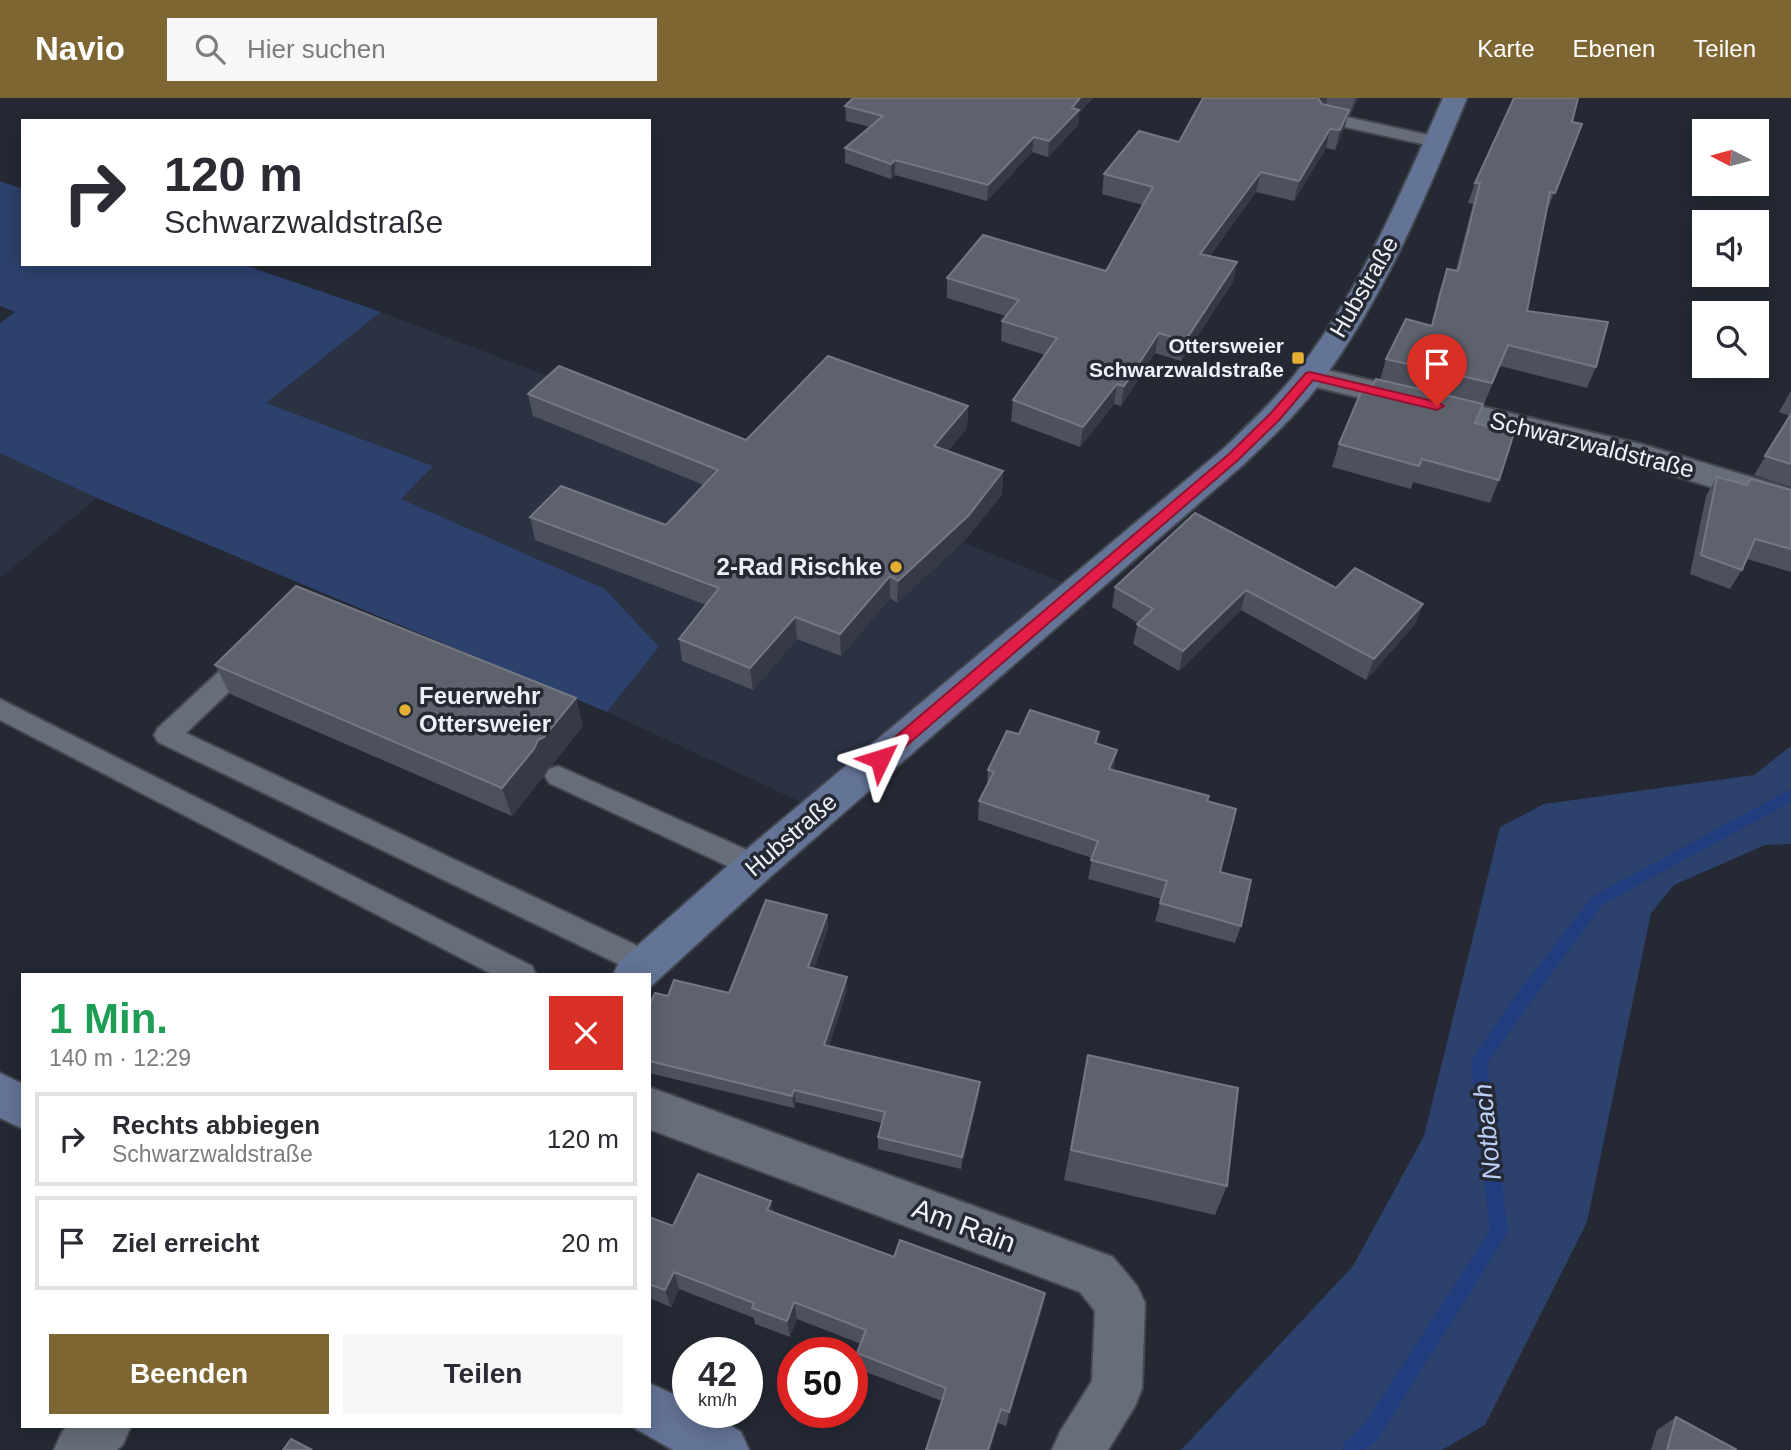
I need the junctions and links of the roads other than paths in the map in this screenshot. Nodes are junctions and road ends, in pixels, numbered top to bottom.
1 (1455, 98) edge
2 (1324, 117) edge
3 (1436, 142) junction
4 (1310, 376) junction
5 (1791, 500) edge
6 (265, 642) edge
7 (0, 709) edge
8 (558, 776) dead end
9 (755, 866) junction
10 (640, 969) edge
11 (518, 973) edge
12 (0, 1094) edge
13 (21, 1107) edge
14 (651, 1109) edge
15 (651, 1409) edge
16 (103, 1428) edge
17 (80, 1450) edge
18 (723, 1450) edge
19 (1078, 1450) edge

1 - 3 main road, Hubstraße
2 - 3 lane
3 - 4 main road, Hubstraße
4 - 5 street, Schwarzwaldstraße
4 - 9 main road, Hubstraße
6 - 10 lane
7 - 11 lane
8 - 9 lane
9 - 10 main road, Hubstraße
12 - 13 main road
14 - 19 street, Am Rain
15 - 18 main road
16 - 17 street

